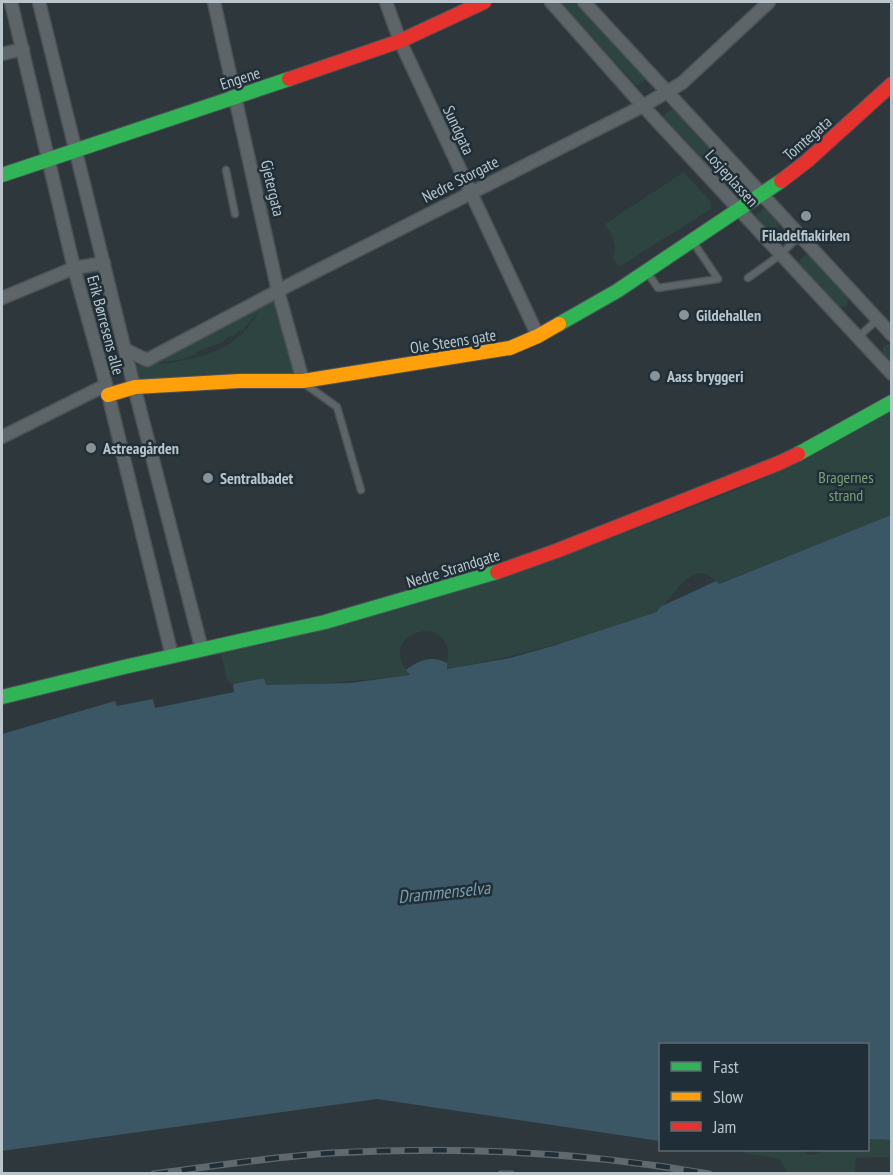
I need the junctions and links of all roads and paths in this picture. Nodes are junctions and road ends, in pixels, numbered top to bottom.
1 (11, 2) edge
2 (39, 2) edge
3 (214, 2) edge
4 (386, 2) edge
5 (484, 2) edge
6 (551, 2) edge
7 (584, 2) edge
8 (769, 2) edge
9 (400, 41) junction
10 (23, 49) junction
11 (2, 54) edge
12 (891, 84) edge
13 (666, 92) junction
14 (235, 97) junction
15 (643, 106) junction
16 (75, 151) junction
17 (48, 160) junction
18 (225, 170) dead end
19 (2, 175) edge
20 (470, 192) junction
21 (762, 194) junction
22 (738, 210) junction
23 (235, 214) dead end
24 (800, 236) junction
25 (693, 241) junction
26 (780, 255) junction
27 (104, 263) junction
28 (74, 268) junction
29 (647, 271) junction
30 (748, 278) dead end
31 (278, 291) junction
32 (2, 298) edge
33 (877, 320) junction
34 (891, 335) edge
35 (538, 336) junction
36 (857, 338) junction
37 (126, 350) junction
38 (891, 374) edge
39 (303, 381) junction
40 (135, 387) junction
41 (107, 390) junction
42 (891, 402) edge
43 (2, 437) edge
44 (361, 490) dead end
45 (202, 650) junction
46 (172, 656) junction
47 (2, 698) edge

1 - 10 street, Erik Børresens alle
2 - 16 street, Erik Børresens alle
3 - 14 street, Gjetergata
4 - 9 street, Sundgata
5 - 9 street, Engene
6 - 15 street, Losjeplassen
7 - 13 street, Losjeplassen
8 - 13 street, Nedre Storgate
9 - 14 street, Engene
9 - 20 street, Sundgata
10 - 11 street
10 - 17 street, Erik Børresens alle
12 - 21 street, Tomtegata
13 - 15 street, Nedre Storgate
13 - 21 street, Losjeplassen
14 - 16 street, Engene
14 - 31 street, Gjetergata
15 - 20 street, Nedre Storgate
15 - 22 street, Losjeplassen
16 - 17 street, Engene
16 - 27 street, Erik Børresens alle
17 - 19 street, Engene
17 - 28 street, Erik Børresens alle
18 - 23 lane
20 - 31 street, Nedre Storgate
20 - 35 street, Sundgata
21 - 22 street, Tomtegata
21 - 24 street, Losjeplassen
22 - 25 street, Ole Steens gate
22 - 26 street, Losjeplassen
24 - 26 lane
24 - 33 street, Losjeplassen
25 - 29 street, Ole Steens gate
25 - 29 lane
26 - 30 lane
26 - 36 street, Losjeplassen
27 - 28 street
27 - 37 street, Erik Børresens alle
28 - 32 street
28 - 41 street, Erik Børresens alle
29 - 35 street, Ole Steens gate
31 - 37 street, Nedre Storgate
31 - 39 street, Gjetergata
33 - 34 street, Losjeplassen
33 - 36 lane
35 - 39 street, Ole Steens gate
36 - 38 street, Losjeplassen
37 - 40 street, Erik Børresens alle
39 - 40 street, Ole Steens gate
39 - 44 lane
40 - 41 street, Ole Steens gate
40 - 45 street, Erik Børresens alle
41 - 43 street
41 - 46 street, Erik Børresens alle
42 - 45 street, Nedre Strandgate
45 - 46 street, Nedre Strandgate
46 - 47 street, Nedre Strandgate

